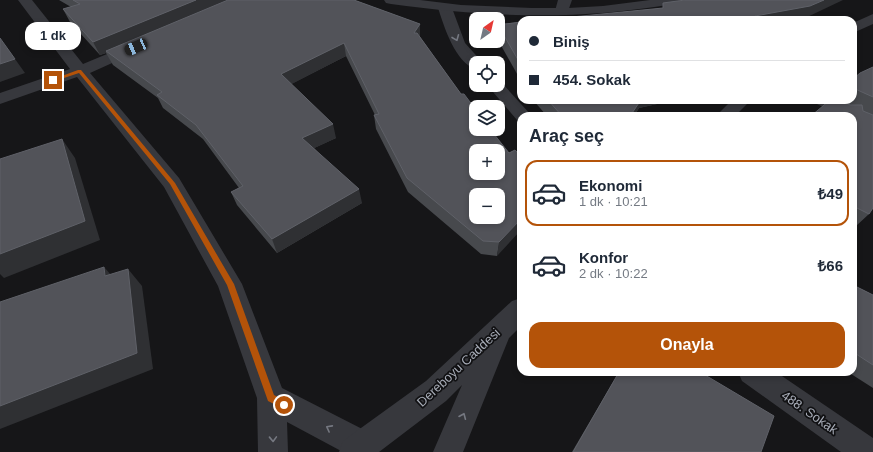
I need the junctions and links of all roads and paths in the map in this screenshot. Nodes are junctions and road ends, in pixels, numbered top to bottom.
1 (25, 0) edge
2 (391, 0) edge
3 (673, 0) edge
4 (563, 6) edge
5 (445, 8) junction
6 (873, 18) edge
7 (857, 27) edge
8 (150, 41) edge
9 (469, 56) edge
10 (80, 71) junction
11 (501, 92) edge
12 (0, 99) edge
13 (738, 104) edge
14 (831, 104) edge
15 (519, 112) edge
16 (729, 112) edge
17 (847, 112) edge
18 (857, 117) edge
19 (873, 125) edge
20 (517, 313) edge
21 (500, 328) junction
22 (758, 376) edge
23 (271, 398) junction
24 (361, 450) edge
25 (273, 452) edge
26 (448, 452) edge
27 (867, 452) edge

1 - 10 street
2 - 5 street
3 - 4 street
4 - 5 street
5 -> 9 street
6 - 7 street
8 - 10 street
10 - 12 street
10 - 23 street
11 - 15 street
13 - 16 street
14 - 17 street
18 - 19 street
20 - 21 street, Dereboyu Caddesi
21 - 24 street, Dereboyu Caddesi
26 -> 21 street
22 - 27 street, 488. Sokak
24 -> 23 street
23 -> 25 street

